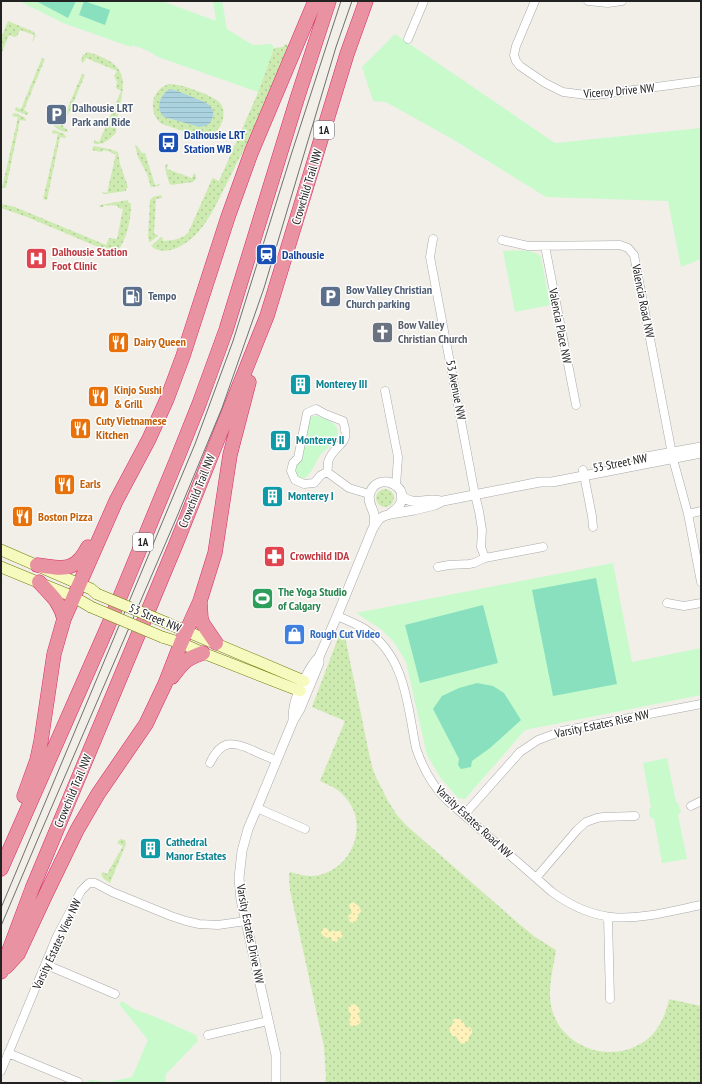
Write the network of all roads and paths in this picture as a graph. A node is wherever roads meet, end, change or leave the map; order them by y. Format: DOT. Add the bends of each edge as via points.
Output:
graph roads {
  1 [pos="315,1"];
  2 [pos="329,1"];
  3 [pos="366,1"];
  4 [pos="424,1"];
  5 [pos="535,1"];
  6 [pos="588,1"];
  7 [pos="622,1"];
  8 [pos="408,39"];
  9 [pos="701,82"];
  10 [pos="433,238"];
  11 [pos="502,240"];
  12 [pos="545,246"];
  13 [pos="268,316"];
  14 [pos="385,391"];
  15 [pos="576,405"];
  16 [pos="701,447"];
  17 [pos="701,453"];
  18 [pos="673,456"];
  19 [pos="328,472"];
  20 [pos="397,473"];
  21 [pos="584,473"];
  22 [pos="386,482"];
  23 [pos="396,486"];
  24 [pos="369,494"];
  25 [pos="475,495"];
  26 [pos="402,496"];
  27 [pos="116,501"];
  28 [pos="443,501"];
  29 [pos="701,511"];
  30 [pos="390,514"];
  31 [pos="688,514"];
  32 [pos="593,527"];
  33 [pos="374,528"];
  34 [pos="543,547"];
  35 [pos="1,550"];
  36 [pos="485,558"];
  37 [pos="37,565"];
  38 [pos="1,567"];
  39 [pos="438,567"];
  40 [pos="39,582"];
  41 [pos="701,582"];
  42 [pos="79,584"];
  43 [pos="74,597"];
  44 [pos="200,601"];
  45 [pos="667,603"];
  46 [pos="701,603"];
  47 [pos="337,616"];
  48 [pos="64,619"];
  49 [pos="184,637"];
  50 [pos="216,644"];
  51 [pos="203,653"];
  52 [pos="165,684"];
  53 [pos="305,687"];
  54 [pos="701,704"];
  55 [pos="276,760"];
  56 [pos="210,763"];
  57 [pos="701,801"];
  58 [pos="691,806"];
  59 [pos="256,808"];
  60 [pos="464,815"];
  61 [pos="635,816"];
  62 [pos="305,829"];
  63 [pos="1,868"];
  64 [pos="536,878"];
  65 [pos="701,905"];
  66 [pos="608,917"];
  67 [pos="246,920"];
  68 [pos="45,966"];
  69 [pos="1,972"];
  70 [pos="115,994"];
  71 [pos="610,1000"];
  72 [pos="268,1021"];
  73 [pos="208,1035"];
  74 [pos="8,1053"];
  75 [pos="1,1070"];
  76 [pos="78,1082"];
  77 [pos="276,1083"];
  1 -- 27 [label="highway" via="251,153 167,399"];
  2 -- 63 [label="highway, 1A" via="226,330 202,396 108,626"];
  3 -- 13 [label="highway, Crowchild Trail NW / 1A" via="347,54"];
  4 -- 8 [label="street"];
  5 -- 9 [label="street, Viceroy Drive NW" via="516,46 515,58 520,66 554,88 586,95"];
  6 -- 7 [label="street"];
  10 -- 25 [label="street, 53 Avenue NW" via="430,257"];
  11 -- 12 [label="street, Valencia Road NW" via="528,246"];
  12 -- 15 [label="street, Valencia Place NW"];
  12 -- 18 [label="street, Valencia Road NW" via="620,245 632,252"];
  13 -- 44 [label="highway" via="230,455 214,553"];
  13 -- 69 [label="highway, Crowchild Trail NW / 1A" via="32,889"];
  14 -- 20 [label="street" via="398,457"];
  16 -- 18 [label="street, 53 Street NW"];
  17 -- 18 [label="street, 53 Street NW"];
  18 -- 21 [label="street, 53 Street NW"];
  18 -- 31 [label="street, Valencia Road NW"];
  19 -- 19 [label="street" via="321,474 314,483 304,484 295,480 291,471 293,463 298,458 307,413 316,409 343,421 346,432 345,440 328,462"];
  19 -- 24 [label="street" via="349,488"];
  20 -- 22 [label="street"];
  20 -- 23 [label="street"];
  21 -- 25 [label="street, 53 Street NW" via="552,482"];
  21 -- 32 [label="street"];
  22 -- 23 [label="street"];
  22 -- 24 [label="street" via="380,482"];
  23 -- 26 [label="street"];
  24 -- 33 [label="street, Varsity Estates Drive NW"];
  25 -- 28 [label="street, 53 Street NW"];
  25 -- 36 [label="street, 53 Avenue NW" via="482,530 481,546"];
  26 -- 28 [label="street, 53 Street NW" via="414,502 434,499"];
  26 -- 30 [label="street" via="400,505"];
  27 -- 37 [label="highway" via="107,510 80,560 71,567 63,568"];
  27 -- 42 [label="highway"];
  28 -- 30 [label="street, 53 Street NW"];
  29 -- 31 [label="street"];
  30 -- 33 [label="street, Varsity Estates Drive NW" via="379,519"];
  31 -- 41 [label="street, Valencia Road NW"];
  33 -- 47 [label="street, Varsity Estates Drive NW"];
  34 -- 36 [label="street"];
  35 -- 37 [label="main road, 53 Street NW"];
  36 -- 39 [label="street" via="469,564"];
  37 -- 42 [label="main road, 53 Street NW"];
  38 -- 40 [label="main road, 53 Street NW"];
  40 -- 43 [label="main road, 53 Street NW"];
  40 -- 48 [label="highway" via="59,604"];
  42 -- 43 [label="highway"];
  42 -- 49 [label="main road, 53 Street NW, bridge" via="168,623"];
  43 -- 48 [label="highway"];
  43 -- 49 [label="main road, 53 Street NW, bridge" via="162,637"];
  44 -- 49 [label="highway"];
  44 -- 50 [label="highway" via="203,624"];
  45 -- 46 [label="street" via="684,606"];
  47 -- 53 [label="street, Varsity Estates Drive NW" via="314,661"];
  47 -- 60 [label="street, Varsity Estates Road NW" via="366,630 391,656 402,679 416,748 423,766 439,792"];
  48 -- 63 [label="highway" via="54,654 37,760 4,850"];
  49 -- 50 [label="main road, 53 Street NW"];
  49 -- 51 [label="main road, 53 Street NW"];
  49 -- 52 [label="highway"];
  50 -- 53 [label="main road, 53 Street NW"];
  51 -- 52 [label="highway" via="184,662"];
  51 -- 53 [label="main road, 53 Street NW"];
  52 -- 69 [label="highway" via="146,724 98,794 77,830 18,954"];
  53 -- 55 [label="street, Varsity Estates Drive NW" via="294,707 293,721"];
  54 -- 60 [label="street, Varsity Estates Rise NW" via="562,731 538,740 520,752"];
  55 -- 56 [label="street" via="234,744 221,748"];
  55 -- 59 [label="street, Varsity Estates Drive NW"];
  57 -- 58 [label="street"];
  59 -- 62 [label="street"];
  59 -- 67 [label="street, Varsity Estates Drive NW" via="240,862 240,889"];
  60 -- 64 [label="street, Varsity Estates Road NW"];
  61 -- 64 [label="street" via="603,817 586,822"];
  64 -- 66 [label="street, Varsity Estates Road NW" via="570,904"];
  65 -- 66 [label="street, Varsity Estates Road NW" via="642,917"];
  66 -- 71 [label="street"];
  67 -- 68 [label="street, Varsity Estates View NW" via="214,925 186,921 92,883 86,885 81,892"];
  67 -- 72 [label="street, Varsity Estates Drive NW"];
  68 -- 70 [label="street"];
  68 -- 74 [label="street, Varsity Estates View NW"];
  72 -- 73 [label="street"];
  72 -- 77 [label="street, Varsity Estates Drive NW" via="276,1055"];
  74 -- 75 [label="street, Varsity Estates View NW"];
  74 -- 76 [label="street"];
}
